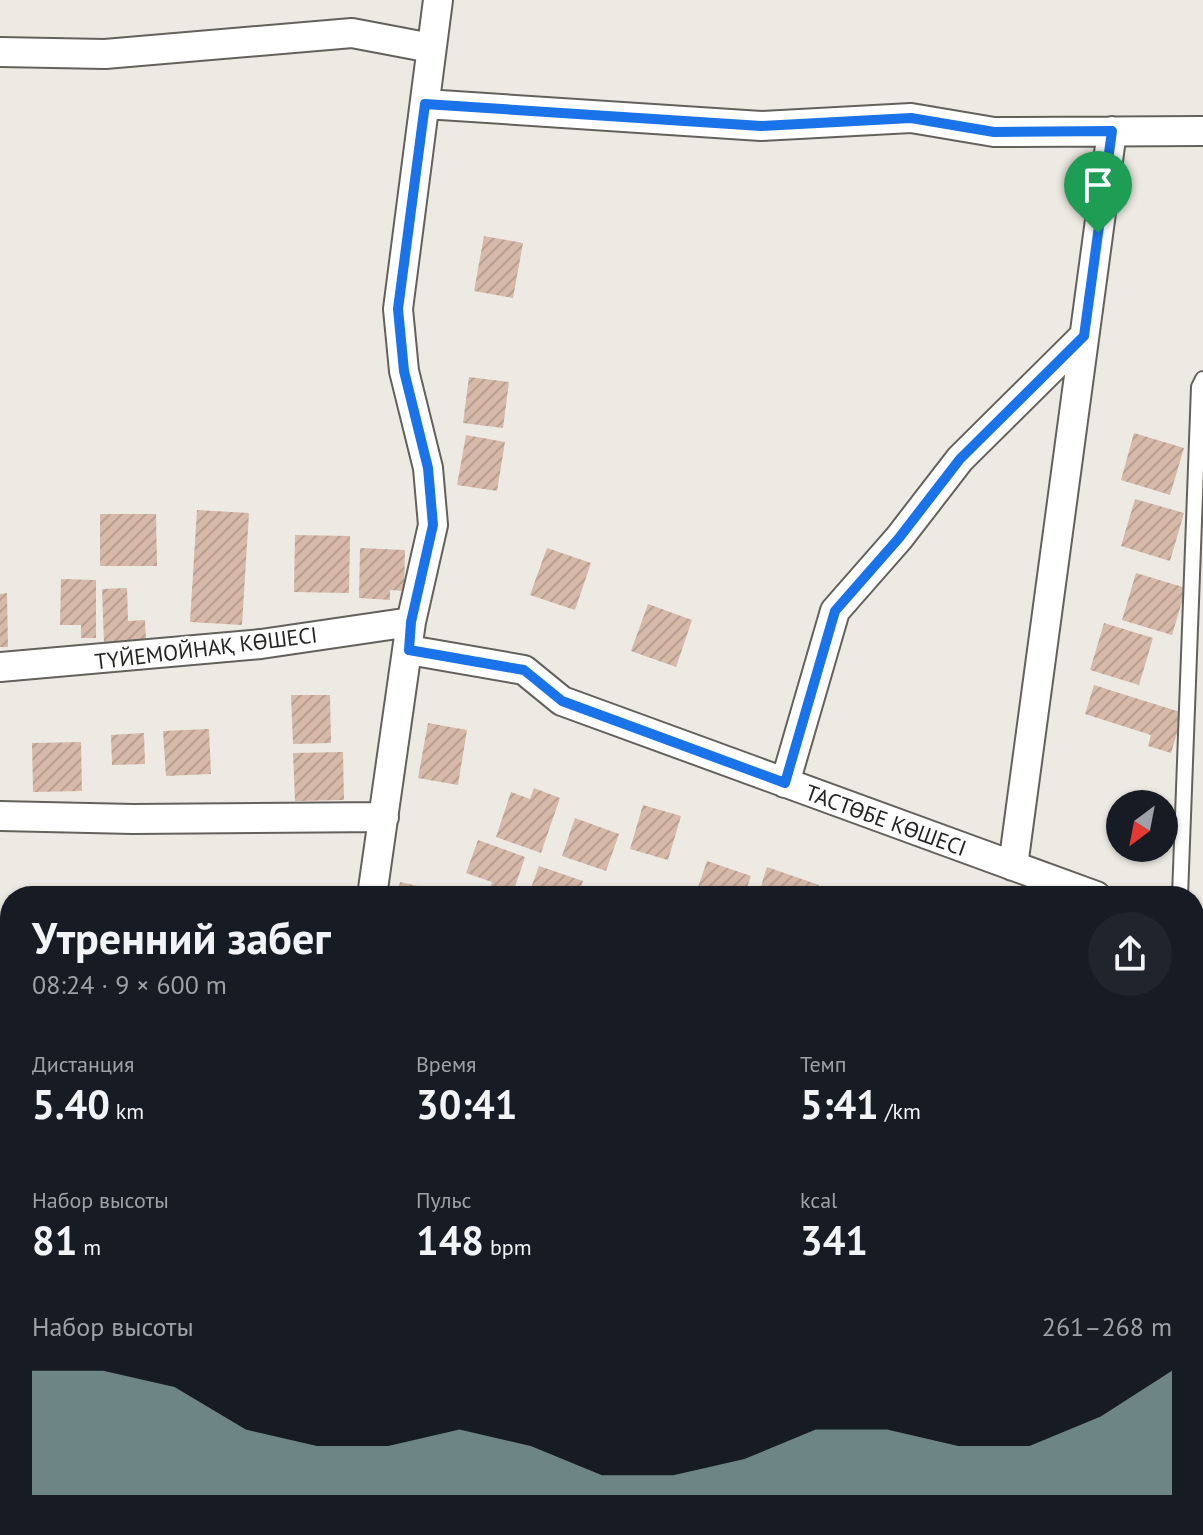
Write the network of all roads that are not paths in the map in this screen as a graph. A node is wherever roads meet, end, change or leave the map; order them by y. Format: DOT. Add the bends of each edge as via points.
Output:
graph roads {
  1 [pos="438,0"];
  2 [pos="431,48"];
  3 [pos="0,52"];
  4 [pos="425,104"];
  5 [pos="1112,131"];
  6 [pos="1203,131"];
  7 [pos="1084,336"];
  8 [pos="1203,379"];
  9 [pos="410,636"];
  10 [pos="0,667"];
  11 [pos="785,783"];
  12 [pos="0,816"];
  13 [pos="384,817"];
  14 [pos="1013,866"];
  15 [pos="374,886"];
  16 [pos="1068,886"];
  17 [pos="1180,886"];
  1 -- 2 [label="street"];
  2 -- 3 [label="street" via="352,33 105,54"];
  2 -- 4 [label="street"];
  4 -- 5 [label="street" via="761,126 911,118 994,132"];
  4 -- 9 [label="street" via="398,309 404,371 428,468 433,525"];
  5 -- 6 [label="street"];
  5 -- 7 [label="street"];
  7 -- 11 [label="street" via="960,459 835,611"];
  7 -- 14 [label="street"];
  8 -- 17 [label="lane"];
  9 -- 10 [label="street, ТҮЙЕМОЙНАҚ КӨШЕСІ"];
  9 -- 11 [label="street, ТАСТӨБЕ КӨШЕСІ" via="524,670 562,701"];
  9 -- 13 [label="street"];
  11 -- 14 [label="street, ТАСТӨБЕ КӨШЕСІ"];
  12 -- 13 [label="street"];
  13 -- 15 [label="street"];
  14 -- 16 [label="street, ТАСТӨБЕ КӨШЕСІ"];
}
